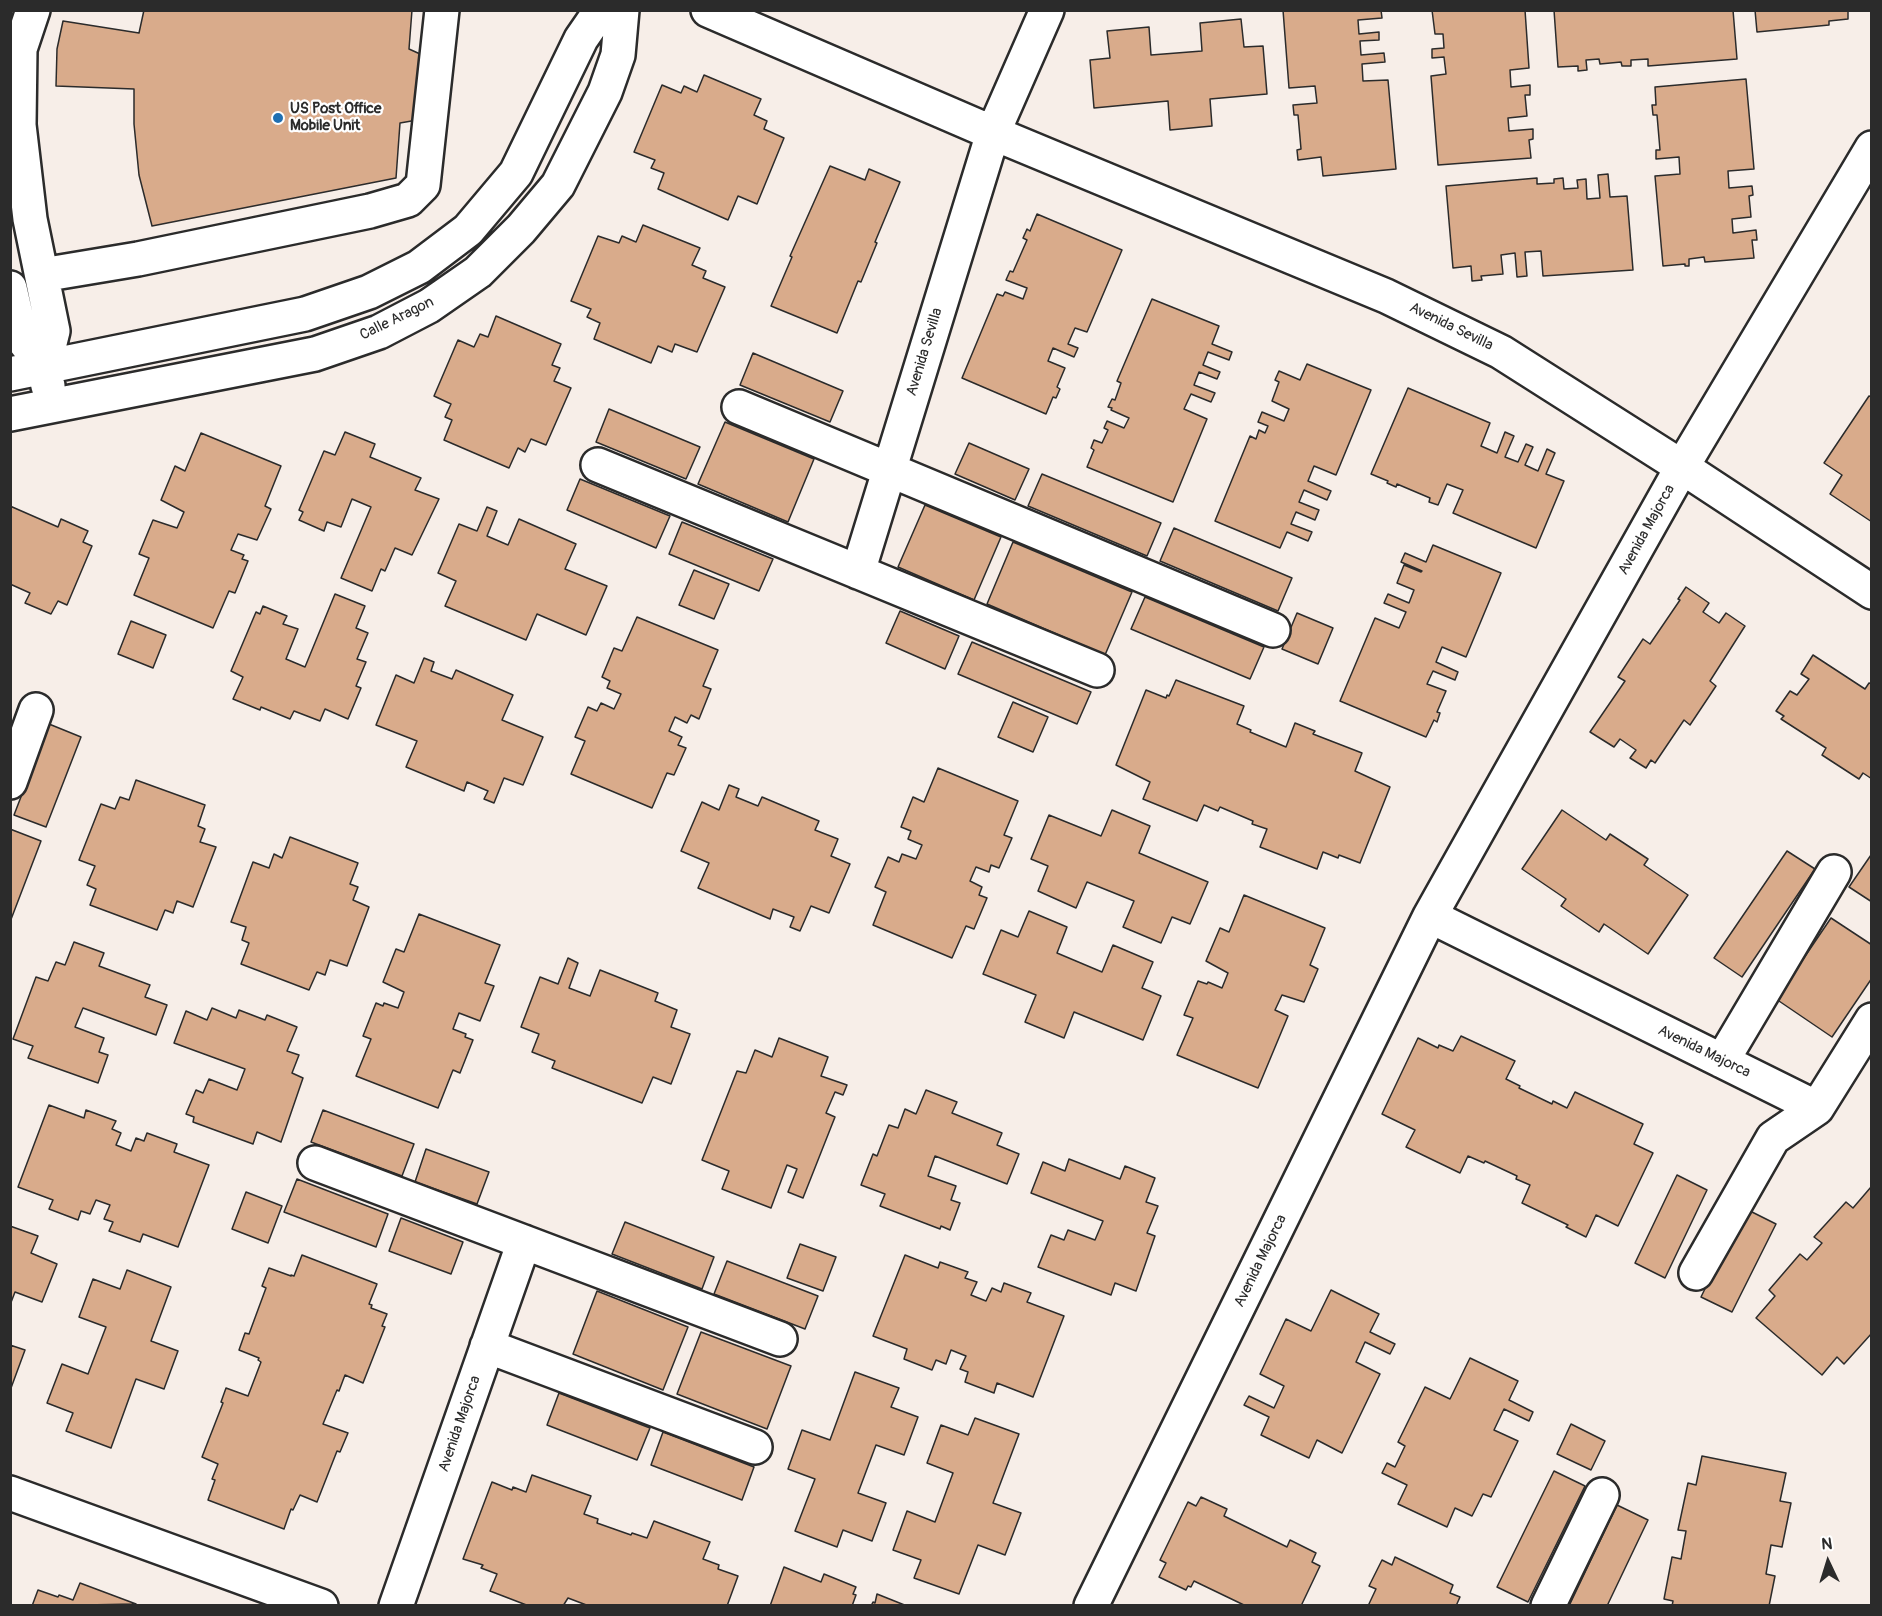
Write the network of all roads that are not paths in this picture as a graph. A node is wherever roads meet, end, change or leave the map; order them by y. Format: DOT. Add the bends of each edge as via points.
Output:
graph roads {
  1 [pos="11,10"];
  2 [pos="33,10"];
  3 [pos="442,10"];
  4 [pos="601,10"];
  5 [pos="622,10"];
  6 [pos="708,10"];
  7 [pos="1047,10"];
  8 [pos="10,15"];
  9 [pos="993,133"];
  10 [pos="1872,148"];
  11 [pos="42,275"];
  12 [pos="10,288"];
  13 [pos="44,367"];
  14 [pos="10,374"];
  15 [pos="52,406"];
  16 [pos="739,407"];
  17 [pos="10,414"];
  18 [pos="598,465"];
  19 [pos="1682,467"];
  20 [pos="889,468"];
  21 [pos="858,572"];
  22 [pos="1872,592"];
  23 [pos="1274,630"];
  24 [pos="1097,670"];
  25 [pos="36,710"];
  26 [pos="10,782"];
  27 [pos="1834,872"];
  28 [pos="1430,916"];
  29 [pos="1872,1020"];
  30 [pos="1722,1061"];
  31 [pos="1817,1108"];
  32 [pos="315,1162"];
  33 [pos="524,1242"];
  34 [pos="1696,1273"];
  35 [pos="780,1339"];
  36 [pos="487,1346"];
  37 [pos="755,1447"];
  38 [pos="10,1493"];
  39 [pos="1602,1495"];
  40 [pos="321,1605"];
  41 [pos="396,1605"];
  42 [pos="1091,1605"];
  43 [pos="1548,1605"];
  1 -- 8 [label="street"];
  2 -- 11 [label="street" via="20,49 19,125 30,219"];
  3 -- 11 [label="street" via="423,185 408,200 138,259"];
  4 -- 13 [label="street" via="580,39 516,173 468,230 419,267 369,292 305,314"];
  5 -- 15 [label="street, Calle Aragon" via="618,55 558,185 478,272 429,306 379,332 315,354"];
  6 -- 9 [label="street, Avenida Sevilla"];
  7 -- 9 [label="street, Avenida Sevilla"];
  9 -- 19 [label="street, Avenida Sevilla" via="1386,296 1501,352"];
  9 -- 20 [label="street, Avenida Sevilla"];
  10 -- 19 [label="street, Avenida Majorca"];
  11 -- 13 [label="street" via="53,331"];
  12 -- 13 [label="street" via="21,337"];
  13 -- 14 [label="street"];
  13 -- 15 [label="street"];
  15 -- 17 [label="street, Calle Aragon"];
  16 -- 20 [label="street"];
  18 -- 21 [label="street"];
  19 -- 22 [label="street, Avenida Sevilla"];
  19 -- 28 [label="street, Avenida Majorca"];
  20 -- 21 [label="street, Avenida Sevilla"];
  20 -- 23 [label="street"];
  21 -- 24 [label="street"];
  25 -- 26 [label="street"];
  27 -- 30 [label="street"];
  28 -- 30 [label="street, Avenida Majorca"];
  28 -- 42 [label="street, Avenida Majorca"];
  29 -- 31 [label="street"];
  30 -- 31 [label="street, Avenida Majorca"];
  31 -- 34 [label="street" via="1773,1138"];
  32 -- 33 [label="street"];
  33 -- 35 [label="street"];
  33 -- 36 [label="street, Avenida Majorca"];
  36 -- 37 [label="street"];
  36 -- 41 [label="street, Avenida Majorca"];
  38 -- 40 [label="street"];
  39 -- 43 [label="street"];
}
